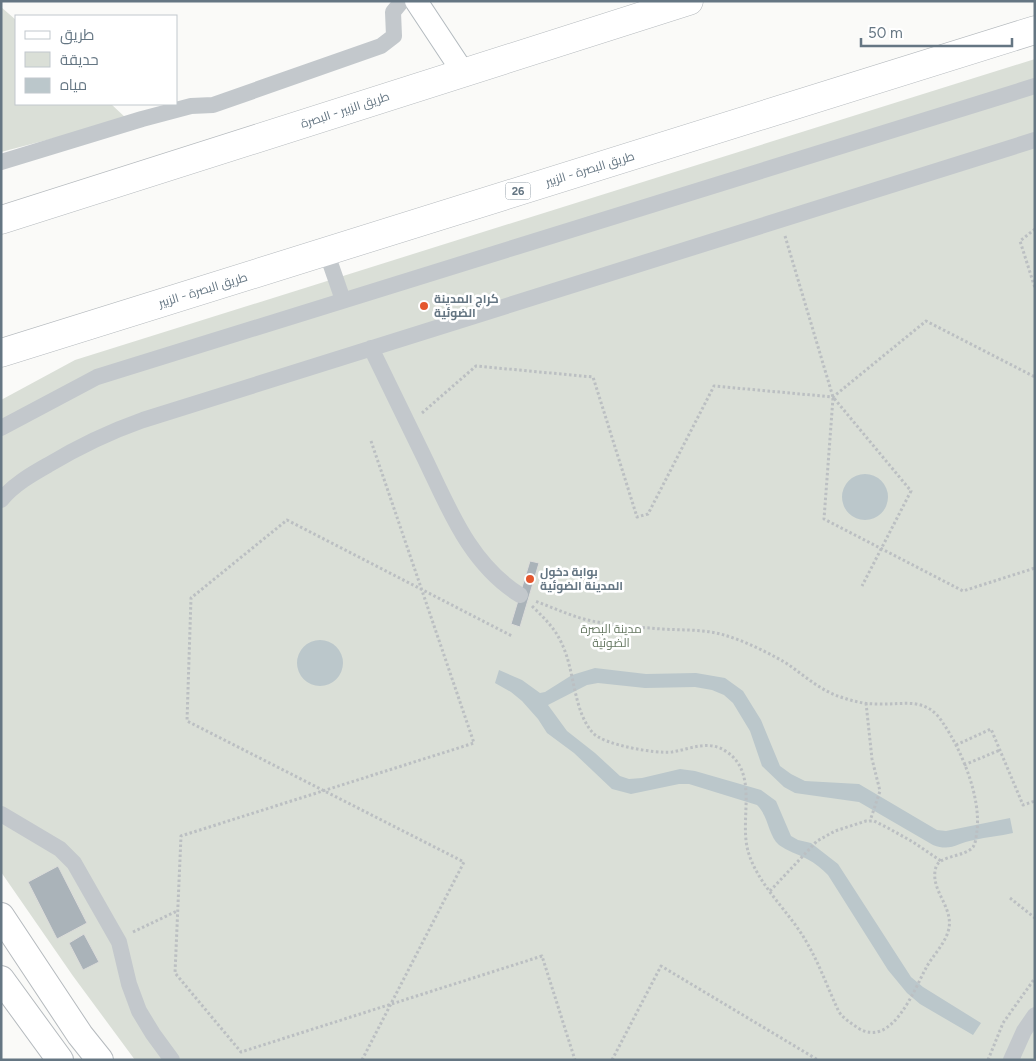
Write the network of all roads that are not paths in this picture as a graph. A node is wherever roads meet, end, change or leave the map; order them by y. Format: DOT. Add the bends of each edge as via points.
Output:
graph roads {
  1 [pos="402,1"];
  2 [pos="416,1"];
  3 [pos="689,1"];
  4 [pos="1035,30"];
  5 [pos="463,72"];
  6 [pos="1035,86"];
  7 [pos="1035,140"];
  8 [pos="1,162"];
  9 [pos="1,220"];
  10 [pos="326,251"];
  11 [pos="343,300"];
  12 [pos="50,338"];
  13 [pos="371,348"];
  14 [pos="1,353"];
  15 [pos="1,368"];
  16 [pos="1,428"];
  17 [pos="1,500"];
  18 [pos="525,599"];
  19 [pos="1,814"];
  20 [pos="1,916"];
  21 [pos="1,979"];
  22 [pos="1035,1015"];
  23 [pos="60,1060"];
  24 [pos="100,1060"];
  25 [pos="172,1060"];
  26 [pos="1011,1060"];
  1 -- 8 [label="street" via="393,12 394,36 380,46 214,105 191,106 142,119"];
  2 -- 5 [label="street"];
  3 -- 5 [label="highway, طريق الزبير - البصرة"];
  4 -- 10 [label="highway, طريق البصرة - الزبير / 26"];
  5 -- 9 [label="highway, طريق الزبير - البصرة"];
  6 -- 11 [label="street"];
  7 -- 13 [label="street"];
  10 -- 11 [label="street"];
  10 -- 12 [label="highway, طريق البصرة - الزبير / 26"];
  11 -- 16 [label="street" via="97,376"];
  12 -- 14 [label="highway, طريق البصرة - الزبير / 26"];
  12 -- 15 [label="main road"];
  13 -- 17 [label="street" via="108,433 30,476"];
  13 -- 18 [label="street" via="471,549 494,575"];
  19 -- 25 [label="street" via="60,849 74,862 118,939 139,1010"];
  20 -- 24 [label="main road"];
  21 -- 23 [label="main road"];
  22 -- 26 [label="street"];
}
